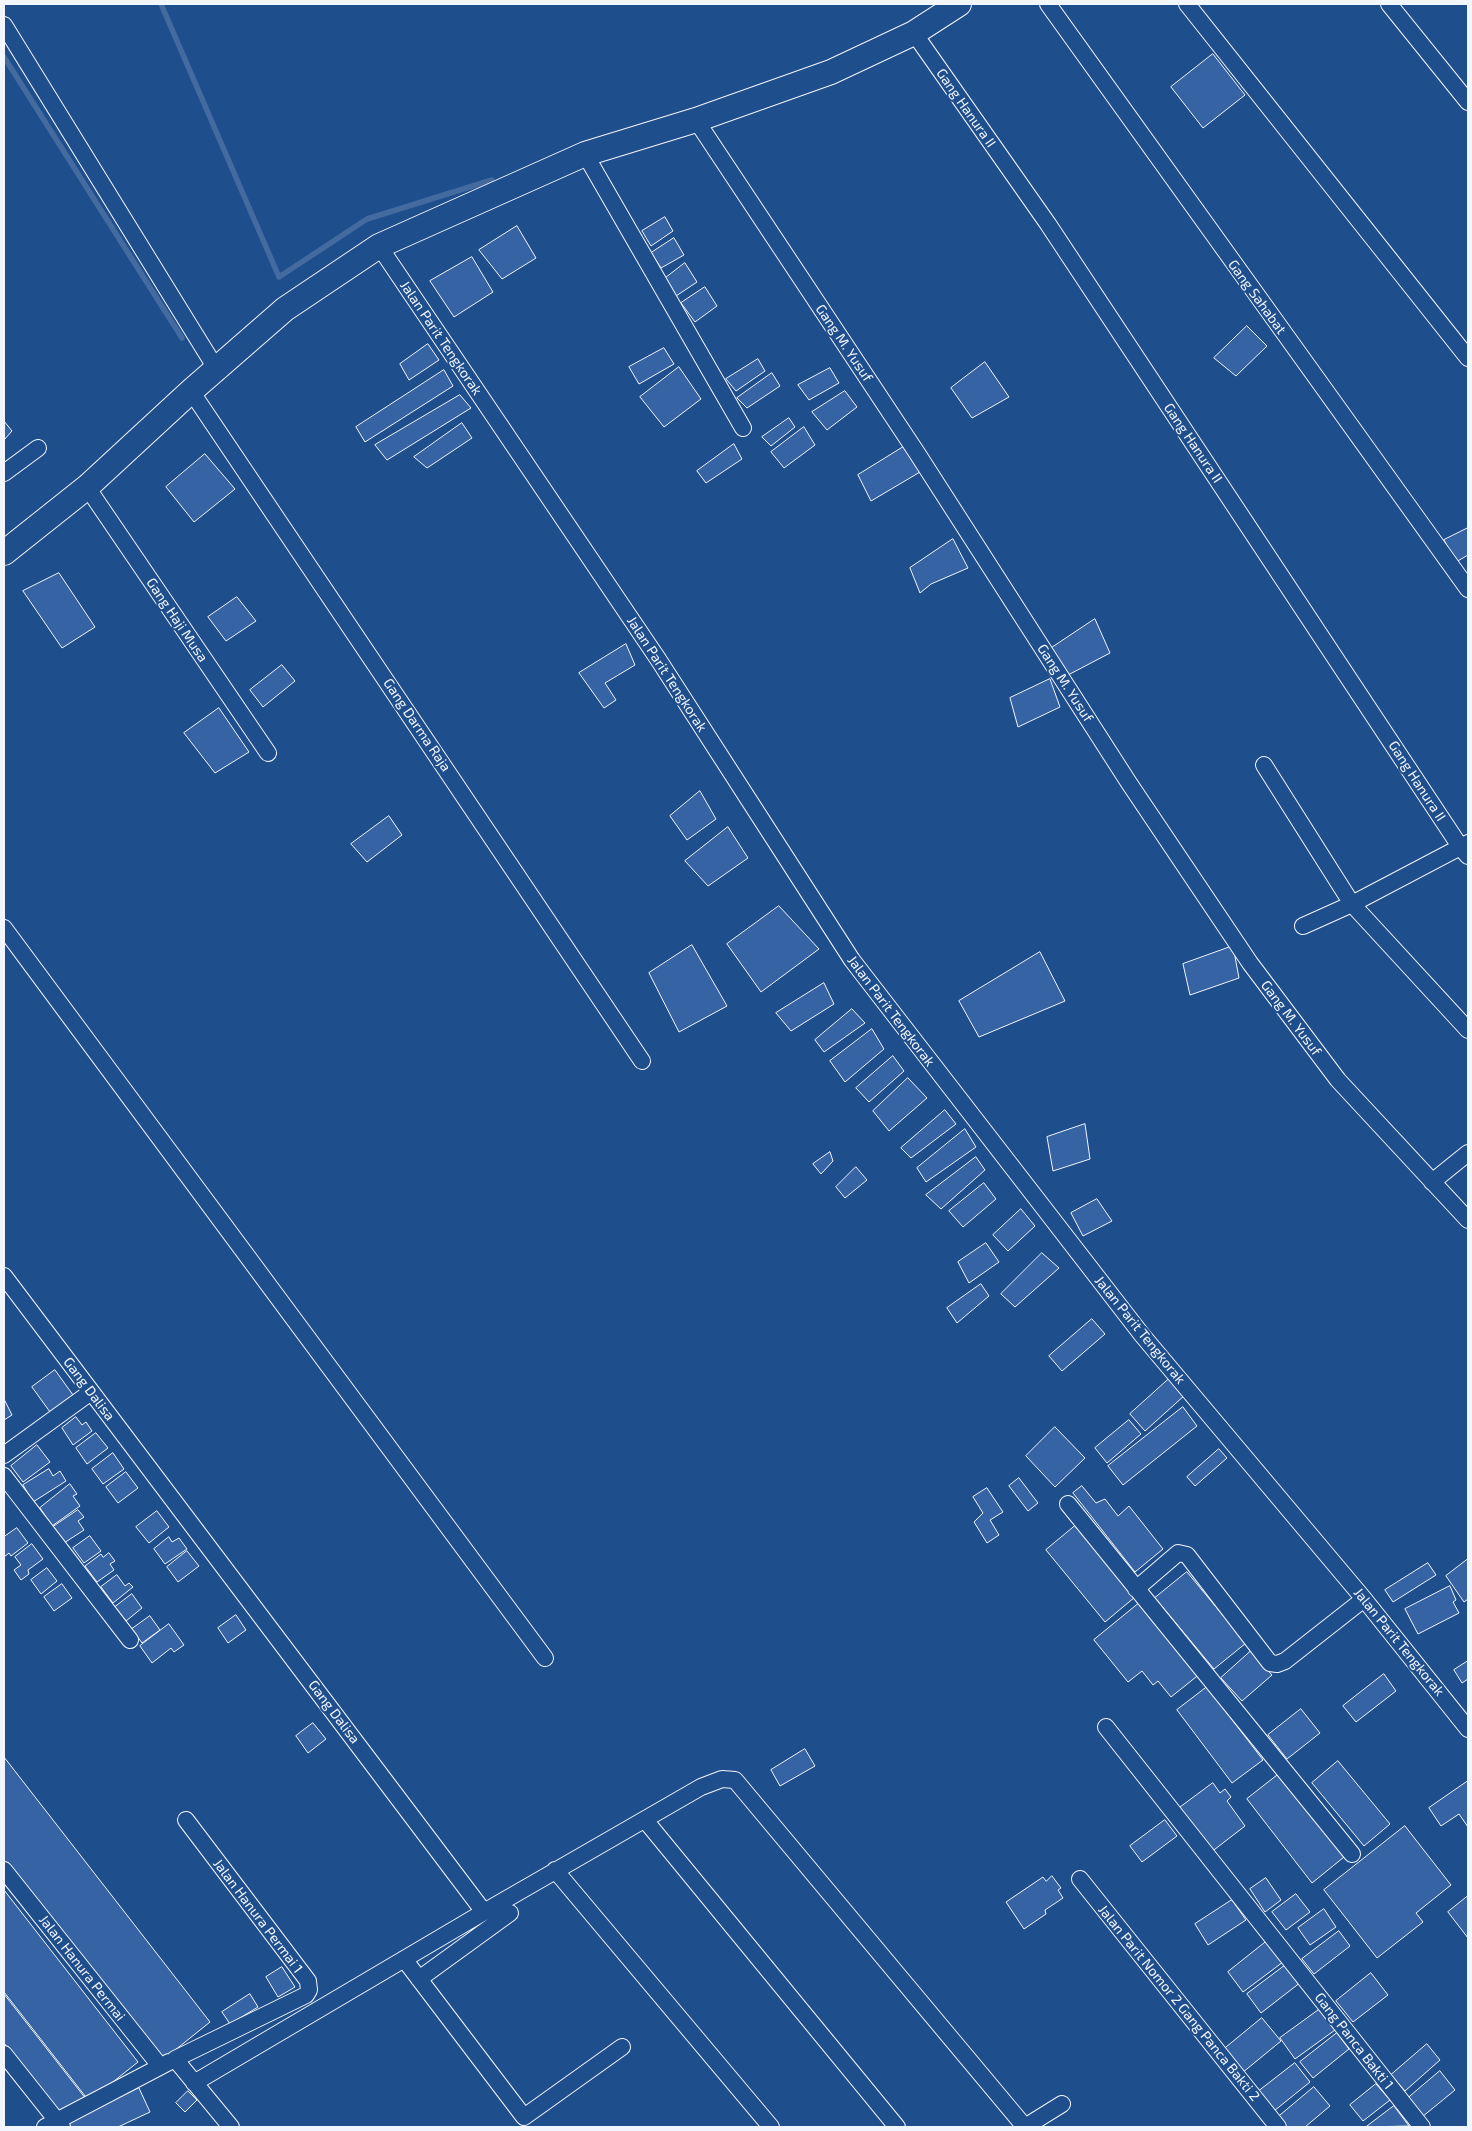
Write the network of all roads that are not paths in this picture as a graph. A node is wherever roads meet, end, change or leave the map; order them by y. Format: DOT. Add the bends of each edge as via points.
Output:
graph roads {
  1 [pos="959,4"];
  2 [pos="1048,4"];
  3 [pos="1187,4"];
  4 [pos="1389,4"];
  5 [pos="4,25"];
  6 [pos="914,33"];
  7 [pos="1468,102"];
  8 [pos="696,120"];
  9 [pos="585,154"];
  10 [pos="379,246"];
  11 [pos="1468,358"];
  12 [pos="217,370"];
  13 [pos="191,391"];
  14 [pos="743,428"];
  15 [pos="38,448"];
  16 [pos="4,472"];
  17 [pos="86,487"];
  18 [pos="4,553"];
  19 [pos="1468,589"];
  20 [pos="268,753"];
  21 [pos="1264,765"];
  22 [pos="1466,849"];
  23 [pos="1352,904"];
  24 [pos="1303,926"];
  25 [pos="4,928"];
  26 [pos="1468,1030"];
  27 [pos="642,1060"];
  28 [pos="1468,1153"];
  29 [pos="1432,1182"];
  30 [pos="1468,1220"];
  31 [pos="4,1276"];
  32 [pos="91,1392"];
  33 [pos="4,1455"];
  34 [pos="4,1476"];
  35 [pos="1068,1504"];
  36 [pos="1136,1589"];
  37 [pos="1364,1598"];
  38 [pos="130,1640"];
  39 [pos="545,1658"];
  40 [pos="1106,1727"];
  41 [pos="1468,1729"];
  42 [pos="186,1820"];
  43 [pos="645,1820"];
  44 [pos="1352,1854"];
  45 [pos="4,1870"];
  46 [pos="555,1870"];
  47 [pos="1080,1880"];
  48 [pos="484,1912"];
  49 [pos="510,1913"];
  50 [pos="404,1959"];
  51 [pos="419,1979"];
  52 [pos="622,2047"];
  53 [pos="4,2054"];
  54 [pos="175,2059"];
  55 [pos="160,2066"];
  56 [pos="194,2083"];
  57 [pos="1062,2104"];
  58 [pos="54,2125"];
  59 [pos="231,2127"];
  60 [pos="771,2127"];
  61 [pos="896,2127"];
  62 [pos="1025,2127"];
  63 [pos="1278,2127"];
  64 [pos="1422,2127"];
  1 -- 6 [label="main road"];
  2 -- 19 [label="street, Gang Sahabat"];
  3 -- 11 [label="street"];
  4 -- 7 [label="street"];
  5 -- 12 [label="street"];
  6 -- 8 [label="main road" via="831,72"];
  6 -- 22 [label="street, Gang Hanura II" via="1053,233"];
  8 -- 9 [label="main road"];
  8 -- 29 [label="street, Gang M. Yusuf" via="917,453 1128,783 1250,963 1338,1080"];
  9 -- 10 [label="main road"];
  9 -- 14 [label="street"];
  10 -- 12 [label="main road" via="285,309"];
  10 -- 37 [label="street, Jalan Parit Tengkorak" via="658,660 852,960 1142,1335"];
  12 -- 13 [label="main road"];
  13 -- 17 [label="main road"];
  13 -- 27 [label="street, Gang Darma Raja"];
  15 -- 16 [label="street"];
  17 -- 18 [label="main road"];
  17 -- 20 [label="street, Gang Haji Musa"];
  21 -- 23 [label="street"];
  22 -- 23 [label="street"];
  23 -- 24 [label="street"];
  23 -- 26 [label="street"];
  25 -- 39 [label="street"];
  28 -- 29 [label="street"];
  29 -- 30 [label="street, Gang M. Yusuf"];
  31 -- 32 [label="street, Gang Dalisa"];
  32 -- 33 [label="street"];
  32 -- 48 [label="street, Gang Dalisa"];
  34 -- 38 [label="street"];
  35 -- 36 [label="street"];
  36 -- 37 [label="street" via="1178,1553 1187,1555 1270,1663 1277,1664"];
  36 -- 44 [label="street"];
  37 -- 41 [label="street, Jalan Parit Tengkorak"];
  40 -- 64 [label="street, Gang Panca Bakti 1"];
  42 -- 54 [label="street, Jalan Hanura Permai 1" via="308,1982 309,1990 306,1995"];
  43 -- 46 [label="street"];
  43 -- 61 [label="street"];
  43 -- 62 [label="street" via="701,1788 722,1779 735,1780"];
  45 -- 55 [label="street, Jalan Hanura Permai"];
  46 -- 48 [label="street"];
  46 -- 60 [label="street"];
  47 -- 63 [label="street, Jalan Parit Nomor 2 Gang Panca Bakti 2"];
  48 -- 50 [label="street"];
  49 -- 51 [label="street"];
  50 -- 51 [label="street"];
  50 -- 56 [label="street"];
  51 -- 52 [label="street" via="524,2117"];
  53 -- 58 [label="street"];
  54 -- 55 [label="street"];
  54 -- 56 [label="street"];
  55 -- 58 [label="street"];
  56 -- 59 [label="street"];
  57 -- 62 [label="street"];
}
